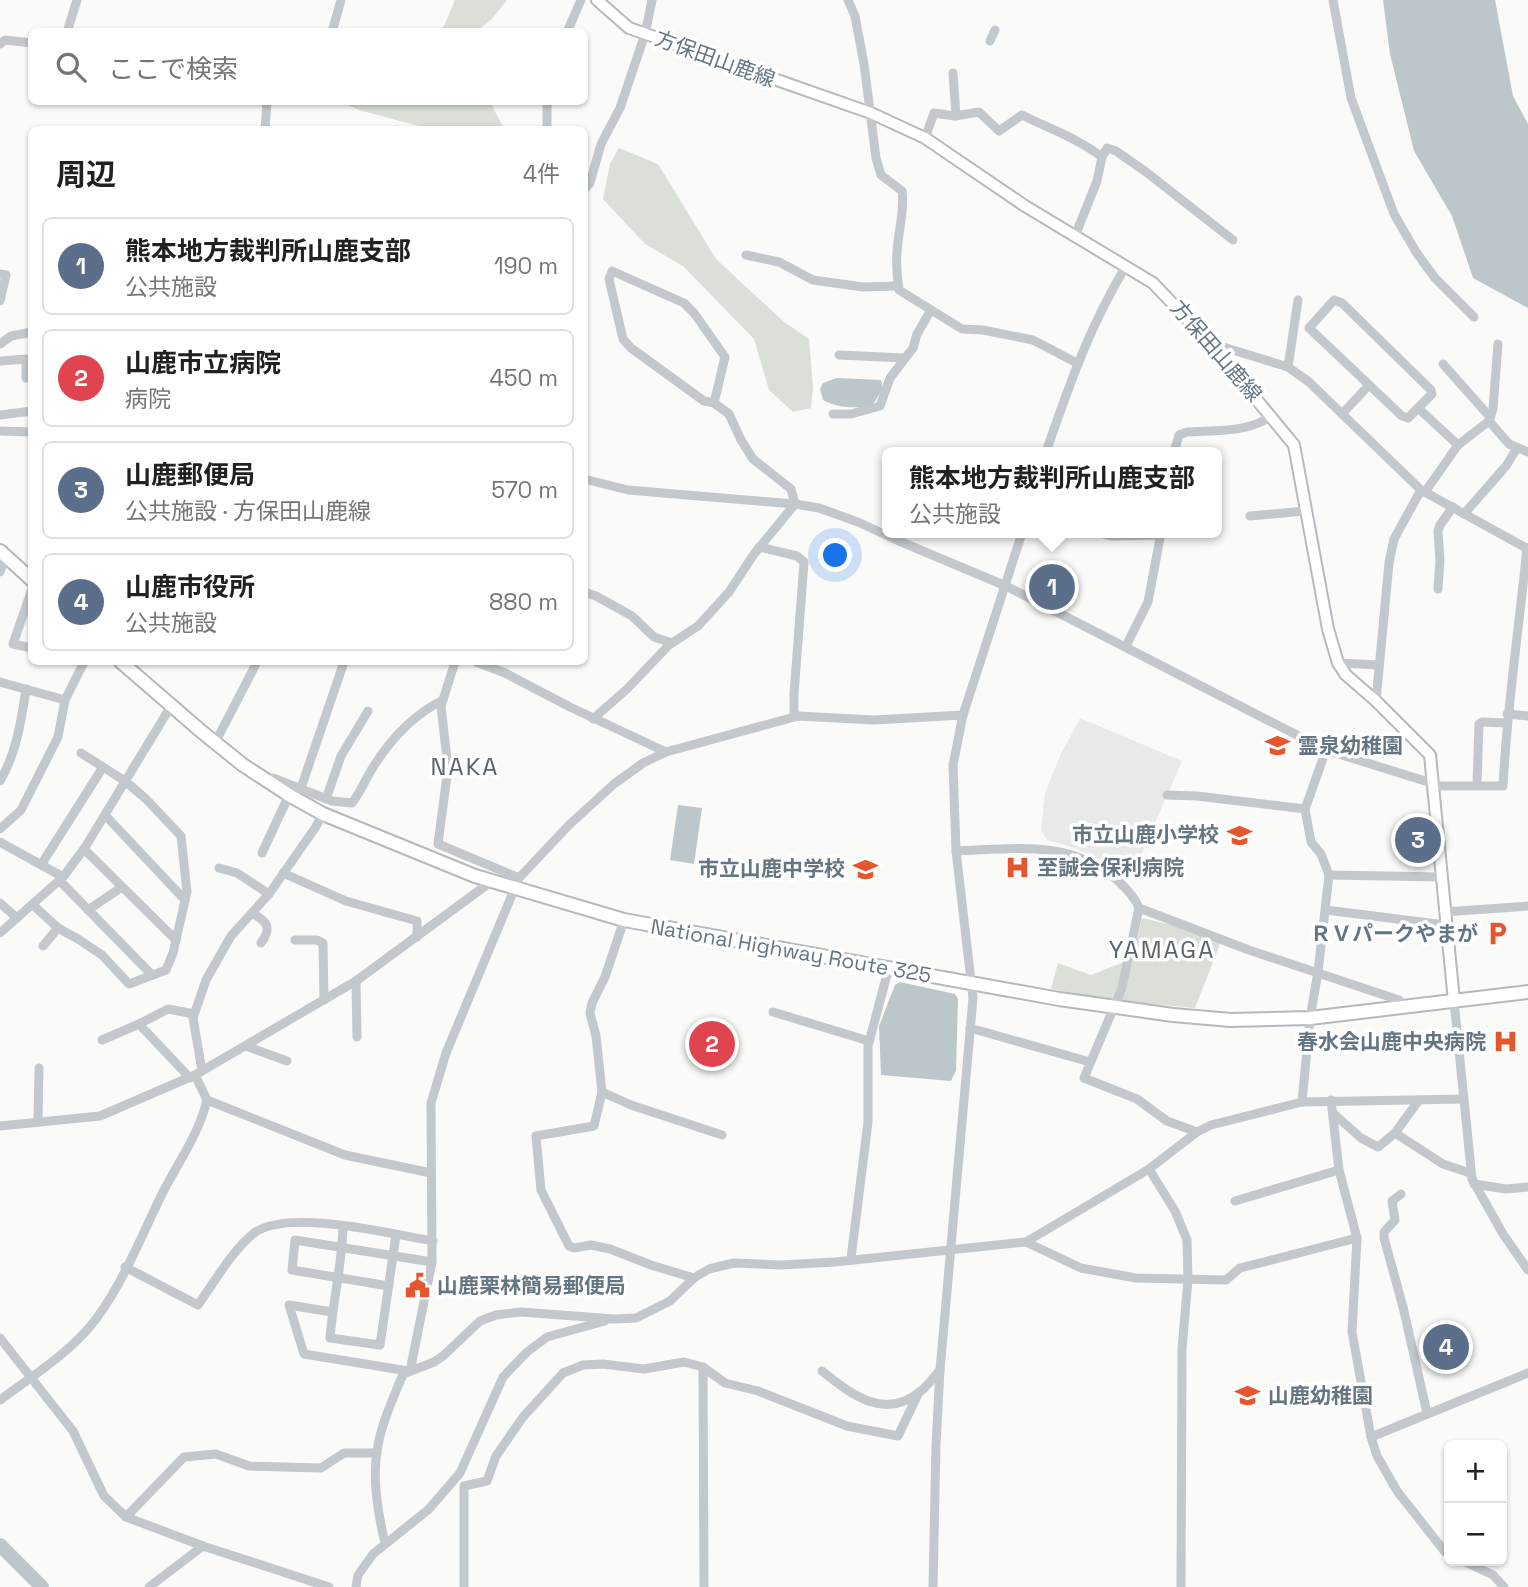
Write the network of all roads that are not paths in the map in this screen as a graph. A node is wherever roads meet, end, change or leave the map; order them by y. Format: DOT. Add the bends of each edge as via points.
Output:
graph roads {
  1 [pos="77,0"];
  2 [pos="341,0"];
  3 [pos="581,0"];
  4 [pos="597,0"];
  5 [pos="652,0"];
  6 [pos="848,0"];
  7 [pos="1333,0"];
  8 [pos="68,28"];
  9 [pos="333,28"];
  10 [pos="569,28"];
  11 [pos="995,30"];
  12 [pos="645,34"];
  13 [pos="990,41"];
  14 [pos="28,43"];
  15 [pos="0,44"];
  16 [pos="953,73"];
  17 [pos="267,105"];
  18 [pos="547,105"];
  19 [pos="871,113"];
  20 [pos="956,116"];
  21 [pos="265,126"];
  22 [pos="547,126"];
  23 [pos="925,138"];
  24 [pos="1102,157"];
  25 [pos="588,185"];
  26 [pos="1075,236"];
  27 [pos="1233,240"];
  28 [pos="746,255"];
  29 [pos="1126,266"];
  30 [pos="0,274"];
  31 [pos="898,286"];
  32 [pos="1298,300"];
  33 [pos="0,301"];
  34 [pos="931,310"];
  35 [pos="1474,317"];
  36 [pos="28,333"];
  37 [pos="1210,343"];
  38 [pos="0,344"];
  39 [pos="1498,344"];
  40 [pos="839,355"];
  41 [pos="905,358"];
  42 [pos="0,360"];
  43 [pos="1077,363"];
  44 [pos="1443,364"];
  45 [pos="1288,368"];
  46 [pos="26,378"];
  47 [pos="1369,385"];
  48 [pos="714,403"];
  49 [pos="1418,408"];
  50 [pos="28,412"];
  51 [pos="833,414"];
  52 [pos="1342,414"];
  53 [pos="0,415"];
  54 [pos="1271,416"];
  55 [pos="1489,419"];
  56 [pos="0,431"];
  57 [pos="28,432"];
  58 [pos="1458,445"];
  59 [pos="1048,447"];
  60 [pos="1175,447"];
  61 [pos="1517,447"];
  62 [pos="1528,452"];
  63 [pos="588,480"];
  64 [pos="1423,491"];
  65 [pos="795,504"];
  66 [pos="1453,507"];
  67 [pos="1305,511"];
  68 [pos="1464,514"];
  69 [pos="1250,516"];
  70 [pos="882,534"];
  71 [pos="891,538"];
  72 [pos="1020,538"];
  73 [pos="1160,538"];
  74 [pos="759,547"];
  75 [pos="1527,549"];
  76 [pos="3,554"];
  77 [pos="0,572"];
  78 [pos="28,576"];
  79 [pos="1006,586"];
  80 [pos="1438,589"];
  81 [pos="588,594"];
  82 [pos="28,601"];
  83 [pos="672,643"];
  84 [pos="1126,646"];
  85 [pos="28,647"];
  86 [pos="1338,663"];
  87 [pos="82,665"];
  88 [pos="124,665"];
  89 [pos="255,665"];
  90 [pos="343,665"];
  91 [pos="454,665"];
  92 [pos="484,665"];
  93 [pos="509,665"];
  94 [pos="1379,665"];
  95 [pos="505,673"];
  96 [pos="0,682"];
  97 [pos="26,689"];
  98 [pos="65,700"];
  99 [pos="443,700"];
  100 [pos="1376,701"];
  101 [pos="171,706"];
  102 [pos="368,711"];
  103 [pos="963,715"];
  104 [pos="1528,716"];
  105 [pos="794,717"];
  106 [pos="593,719"];
  107 [pos="1506,719"];
  108 [pos="215,743"];
  109 [pos="1326,750"];
  110 [pos="666,752"];
  111 [pos="81,753"];
  112 [pos="103,767"];
  113 [pos="0,781"];
  114 [pos="125,781"];
  115 [pos="268,781"];
  116 [pos="1433,784"];
  117 [pos="1477,785"];
  118 [pos="301,788"];
  119 [pos="289,795"];
  120 [pos="1167,796"];
  121 [pos="326,799"];
  122 [pos="1305,809"];
  123 [pos="323,814"];
  124 [pos="105,815"];
  125 [pos="0,829"];
  126 [pos="0,842"];
  127 [pos="84,849"];
  128 [pos="956,851"];
  129 [pos="262,853"];
  130 [pos="41,865"];
  131 [pos="219,868"];
  132 [pos="283,873"];
  133 [pos="1329,876"];
  134 [pos="1441,877"];
  135 [pos="61,878"];
  136 [pos="492,881"];
  137 [pos="516,883"];
  138 [pos="122,887"];
  139 [pos="269,894"];
  140 [pos="186,900"];
  141 [pos="0,903"];
  142 [pos="33,905"];
  143 [pos="1528,906"];
  144 [pos="1139,908"];
  145 [pos="88,910"];
  146 [pos="1325,910"];
  147 [pos="1444,912"];
  148 [pos="252,913"];
  149 [pos="17,918"];
  150 [pos="624,920"];
  151 [pos="1445,925"];
  152 [pos="58,928"];
  153 [pos="0,933"];
  154 [pos="417,937"];
  155 [pos="176,940"];
  156 [pos="295,940"];
  157 [pos="261,943"];
  158 [pos="43,946"];
  159 [pos="889,967"];
  160 [pos="1318,972"];
  161 [pos="152,975"];
  162 [pos="356,981"];
  163 [pos="972,984"];
  164 [pos="1528,992"];
  165 [pos="324,1000"];
  166 [pos="1454,1001"];
  167 [pos="1113,1006"];
  168 [pos="1399,1006"];
  169 [pos="773,1012"];
  170 [pos="194,1014"];
  171 [pos="1310,1018"];
  172 [pos="139,1024"];
  173 [pos="970,1028"];
  174 [pos="357,1037"];
  175 [pos="102,1040"];
  176 [pos="869,1041"];
  177 [pos="246,1046"];
  178 [pos="287,1061"];
  179 [pos="1090,1062"];
  180 [pos="39,1068"];
  181 [pos="196,1075"];
  182 [pos="602,1092"];
  183 [pos="207,1100"];
  184 [pos="1331,1100"];
  185 [pos="1419,1100"];
  186 [pos="1464,1100"];
  187 [pos="1302,1102"];
  188 [pos="1334,1115"];
  189 [pos="38,1121"];
  190 [pos="0,1126"];
  191 [pos="1197,1132"];
  192 [pos="1395,1133"];
  193 [pos="723,1135"];
  194 [pos="1149,1169"];
  195 [pos="1339,1170"];
  196 [pos="431,1173"];
  197 [pos="1471,1173"];
  198 [pos="1474,1184"];
  199 [pos="1528,1187"];
  200 [pos="1401,1194"];
  201 [pos="1235,1201"];
  202 [pos="343,1227"];
  203 [pos="396,1236"];
  204 [pos="1357,1238"];
  205 [pos="433,1241"];
  206 [pos="1026,1242"];
  207 [pos="343,1248"];
  208 [pos="949,1249"];
  209 [pos="393,1256"];
  210 [pos="851,1258"];
  211 [pos="432,1262"];
  212 [pos="125,1267"];
  213 [pos="1528,1270"];
  214 [pos="694,1278"];
  215 [pos="339,1279"];
  216 [pos="1188,1279"];
  217 [pos="389,1286"];
  218 [pos="332,1312"];
  219 [pos="614,1319"];
  220 [pos="0,1338"];
  221 [pos="703,1367"];
  222 [pos="940,1370"];
  223 [pos="410,1371"];
  224 [pos="822,1371"];
  225 [pos="1528,1373"];
  226 [pos="32,1377"];
  227 [pos="919,1392"];
  228 [pos="0,1400"];
  229 [pos="1427,1413"];
  230 [pos="1371,1437"];
  231 [pos="377,1453"];
  232 [pos="126,1517"];
  233 [pos="385,1543"];
  234 [pos="203,1546"];
  235 [pos="1444,1551"];
  236 [pos="1474,1566"];
  237 [pos="149,1587"];
  238 [pos="329,1587"];
  239 [pos="356,1587"];
  240 [pos="464,1587"];
  241 [pos="704,1587"];
  242 [pos="933,1587"];
  243 [pos="1181,1587"];
  244 [pos="1504,1587"];
  1 -- 8 [label="street"];
  2 -- 9 [label="street"];
  3 -- 10 [label="street"];
  4 -- 12 [label="main road, 方保田山鹿線" via="629,28"];
  5 -- 12 [label="street"];
  6 -- 19 [label="street" via="855,16"];
  7 -- 35 [label="street" via="1351,98 1394,214 1435,278"];
  11 -- 13 [label="street"];
  12 -- 19 [label="main road, 方保田山鹿線"];
  12 -- 25 [label="street"];
  14 -- 15 [label="street" via="5,40"];
  16 -- 20 [label="street"];
  17 -- 21 [label="street"];
  18 -- 22 [label="street"];
  19 -- 23 [label="main road, 方保田山鹿線"];
  19 -- 31 [label="street" via="881,175 902,191 904,201 897,250"];
  20 -- 23 [label="street" via="934,113"];
  20 -- 24 [label="street" via="979,113 999,131 1022,115 1070,136"];
  23 -- 26 [label="main road, 方保田山鹿線"];
  24 -- 26 [label="street"];
  24 -- 27 [label="street" via="1107,148 1116,150"];
  26 -- 29 [label="main road, 方保田山鹿線"];
  28 -- 31 [label="street" via="779,262 813,280"];
  29 -- 37 [label="main road, 方保田山鹿線" via="1163,290"];
  29 -- 43 [label="street"];
  30 -- 33 [label="street" via="6,275"];
  31 -- 34 [label="street"];
  32 -- 45 [label="street"];
  34 -- 41 [label="street"];
  34 -- 43 [label="street" via="962,329 1032,340"];
  36 -- 38 [label="street"];
  37 -- 45 [label="street"];
  37 -- 54 [label="main road, 方保田山鹿線"];
  39 -- 55 [label="street"];
  40 -- 41 [label="street"];
  41 -- 51 [label="street" via="890,378 877,409"];
  42 -- 46 [label="street" via="26,359"];
  43 -- 59 [label="street"];
  44 -- 55 [label="street"];
  45 -- 52 [label="street"];
  47 -- 49 [label="street" via="1402,416 1408,418"];
  47 -- 49 [label="street" via="1309,328 1334,300 1431,390"];
  47 -- 52 [label="street"];
  48 -- 48 [label="street" via="704,401 623,339 608,279 612,271 684,303 694,313 724,357"];
  48 -- 65 [label="street" via="729,414 753,459 791,489"];
  49 -- 58 [label="street"];
  50 -- 53 [label="street"];
  52 -- 64 [label="street"];
  54 -- 60 [label="street" via="1261,424 1237,429 1187,432 1179,435"];
  54 -- 67 [label="main road, 方保田山鹿線" via="1294,445"];
  55 -- 58 [label="street"];
  55 -- 61 [label="street" via="1509,444"];
  56 -- 57 [label="street"];
  58 -- 64 [label="street"];
  61 -- 62 [label="street"];
  61 -- 68 [label="street"];
  63 -- 65 [label="street" via="628,490"];
  64 -- 66 [label="street"];
  64 -- 94 [label="street" via="1394,539"];
  65 -- 70 [label="street" via="818,508"];
  65 -- 74 [label="street"];
  66 -- 68 [label="street"];
  66 -- 80 [label="street" via="1438,531"];
  67 -- 69 [label="street"];
  67 -- 86 [label="main road, 方保田山鹿線"];
  68 -- 75 [label="street"];
  71 -- 79 [label="street"];
  72 -- 79 [label="street"];
  73 -- 84 [label="street" via="1148,602"];
  74 -- 83 [label="street" via="729,592 698,626"];
  74 -- 105 [label="street" via="804,562"];
  75 -- 107 [label="street"];
  76 -- 77 [label="street"];
  76 -- 78 [label="highway"];
  79 -- 84 [label="street"];
  79 -- 103 [label="street"];
  81 -- 83 [label="street" via="632,616 654,637"];
  82 -- 85 [label="street" via="13,644"];
  83 -- 106 [label="street"];
  84 -- 109 [label="street"];
  86 -- 94 [label="street"];
  86 -- 100 [label="main road, 方保田山鹿線"];
  87 -- 98 [label="street"];
  88 -- 101 [label="highway, National Highway Route 325"];
  89 -- 108 [label="street"];
  90 -- 118 [label="street"];
  91 -- 99 [label="street"];
  92 -- 95 [label="street"];
  93 -- 95 [label="street"];
  94 -- 100 [label="street"];
  95 -- 106 [label="street"];
  96 -- 97 [label="street"];
  97 -- 98 [label="street"];
  97 -- 113 [label="street" via="20,730"];
  98 -- 125 [label="street" via="52,750 21,810"];
  99 -- 121 [label="street" via="401,730 354,801 346,804"];
  99 -- 137 [label="street" via="448,768 439,844"];
  100 -- 116 [label="main road, 方保田山鹿線" via="1430,754"];
  101 -- 108 [label="highway, National Highway Route 325"];
  101 -- 114 [label="street"];
  102 -- 121 [label="street" via="341,756"];
  103 -- 105 [label="street" via="874,720"];
  103 -- 128 [label="street" via="953,765"];
  104 -- 107 [label="street"];
  105 -- 110 [label="street"];
  106 -- 110 [label="street"];
  107 -- 117 [label="street" via="1479,724"];
  107 -- 117 [label="street" via="1503,786"];
  108 -- 115 [label="highway, National Highway Route 325"];
  109 -- 116 [label="street"];
  109 -- 122 [label="street"];
  110 -- 137 [label="street" via="614,784"];
  111 -- 112 [label="street"];
  112 -- 114 [label="street"];
  112 -- 130 [label="street"];
  114 -- 124 [label="street"];
  114 -- 140 [label="street" via="181,836"];
  115 -- 118 [label="street" via="273,778"];
  115 -- 119 [label="highway, National Highway Route 325"];
  116 -- 117 [label="street"];
  116 -- 134 [label="main road, 方保田山鹿線"];
  118 -- 121 [label="street"];
  119 -- 123 [label="highway, National Highway Route 325"];
  119 -- 129 [label="street"];
  120 -- 122 [label="street"];
  122 -- 133 [label="street" via="1311,842"];
  123 -- 132 [label="street"];
  123 -- 136 [label="highway, National Highway Route 325"];
  124 -- 127 [label="street"];
  124 -- 140 [label="street"];
  126 -- 130 [label="street"];
  127 -- 135 [label="street"];
  127 -- 138 [label="street"];
  128 -- 144 [label="street" via="1037,848 1070,854 1107,872"];
  128 -- 163 [label="street"];
  130 -- 135 [label="street"];
  131 -- 139 [label="street" via="237,873"];
  132 -- 139 [label="street"];
  132 -- 154 [label="street" via="346,901 417,921"];
  133 -- 134 [label="street"];
  133 -- 146 [label="street"];
  134 -- 147 [label="main road, 方保田山鹿線"];
  135 -- 142 [label="street"];
  135 -- 145 [label="street"];
  136 -- 137 [label="highway, National Highway Route 325"];
  136 -- 154 [label="street"];
  137 -- 150 [label="highway, National Highway Route 325"];
  137 -- 196 [label="street" via="446,1053 431,1104"];
  138 -- 145 [label="street"];
  138 -- 155 [label="street"];
  139 -- 148 [label="street"];
  140 -- 155 [label="street"];
  141 -- 149 [label="street"];
  142 -- 149 [label="street"];
  142 -- 152 [label="street"];
  143 -- 147 [label="street"];
  144 -- 160 [label="street"];
  144 -- 167 [label="street" via="1122,988"];
  145 -- 161 [label="street"];
  146 -- 151 [label="street"];
  146 -- 160 [label="street"];
  147 -- 151 [label="main road, 方保田山鹿線"];
  148 -- 157 [label="street" via="269,927"];
  148 -- 170 [label="street" via="219,953"];
  149 -- 153 [label="street"];
  150 -- 159 [label="highway, National Highway Route 325"];
  150 -- 182 [label="street" via="590,1013"];
  151 -- 166 [label="main road, 方保田山鹿線"];
  152 -- 158 [label="street"];
  152 -- 161 [label="street" via="102,955 129,984"];
  154 -- 162 [label="street"];
  155 -- 161 [label="street" via="166,970"];
  156 -- 165 [label="street" via="323,943"];
  159 -- 163 [label="highway, National Highway Route 325"];
  159 -- 176 [label="street"];
  160 -- 168 [label="street" via="1399,1000"];
  160 -- 171 [label="street"];
  162 -- 165 [label="street"];
  162 -- 174 [label="street"];
  163 -- 167 [label="highway, National Highway Route 325"];
  163 -- 173 [label="street"];
  164 -- 166 [label="highway, National Highway Route 325"];
  165 -- 177 [label="street"];
  166 -- 168 [label="highway, National Highway Route 325"];
  166 -- 186 [label="street"];
  167 -- 171 [label="highway, National Highway Route 325" via="1231,1020"];
  167 -- 179 [label="street"];
  168 -- 171 [label="highway, National Highway Route 325"];
  169 -- 176 [label="street"];
  170 -- 172 [label="street" via="168,1009"];
  170 -- 181 [label="street"];
  171 -- 187 [label="street"];
  172 -- 175 [label="street"];
  172 -- 181 [label="street"];
  173 -- 179 [label="street"];
  173 -- 208 [label="street"];
  176 -- 210 [label="street" via="868,1122"];
  177 -- 178 [label="street"];
  177 -- 181 [label="street"];
  179 -- 191 [label="street" via="1084,1078 1137,1099 1167,1121"];
  180 -- 189 [label="street"];
  181 -- 183 [label="street"];
  181 -- 189 [label="street" via="100,1116"];
  182 -- 193 [label="street"];
  182 -- 214 [label="street" via="594,1126 536,1136 541,1190 555,1221 569,1246 610,1249"];
  183 -- 196 [label="street" via="345,1155"];
  183 -- 212 [label="street" via="199,1128"];
  184 -- 185 [label="street"];
  184 -- 187 [label="street"];
  184 -- 188 [label="street"];
  185 -- 186 [label="street"];
  185 -- 192 [label="street"];
  186 -- 197 [label="street"];
  187 -- 191 [label="street"];
  188 -- 192 [label="street" via="1378,1147"];
  188 -- 195 [label="street"];
  189 -- 190 [label="street"];
  191 -- 194 [label="street"];
  192 -- 197 [label="street" via="1443,1164"];
  194 -- 206 [label="street"];
  194 -- 216 [label="street" via="1175,1211 1186,1240"];
  195 -- 201 [label="street"];
  195 -- 204 [label="street"];
  196 -- 205 [label="street"];
  197 -- 198 [label="street"];
  198 -- 199 [label="street"];
  198 -- 213 [label="street"];
  200 -- 229 [label="street" via="1392,1201 1395,1220 1384,1238"];
  202 -- 203 [label="street"];
  202 -- 207 [label="street"];
  202 -- 212 [label="street" via="303,1221 267,1226 243,1244 198,1305"];
  203 -- 205 [label="street"];
  203 -- 209 [label="street"];
  204 -- 216 [label="street" via="1240,1268 1226,1280"];
  204 -- 230 [label="street" via="1352,1332"];
  205 -- 211 [label="street"];
  206 -- 208 [label="street"];
  206 -- 216 [label="street" via="1081,1268 1136,1278"];
  207 -- 209 [label="street"];
  207 -- 215 [label="street"];
  207 -- 215 [label="street" via="295,1240 292,1270"];
  208 -- 210 [label="street"];
  208 -- 222 [label="street"];
  209 -- 211 [label="street"];
  209 -- 217 [label="street"];
  210 -- 214 [label="street" via="782,1265 734,1263"];
  211 -- 223 [label="street"];
  212 -- 226 [label="street" via="89,1327"];
  214 -- 219 [label="street" via="654,1310 636,1318"];
  215 -- 217 [label="street"];
  215 -- 218 [label="street"];
  216 -- 243 [label="street" via="1182,1349"];
  217 -- 218 [label="street" via="380,1345 330,1338"];
  218 -- 223 [label="street" via="289,1305 304,1354"];
  219 -- 223 [label="street" via="521,1312 496,1315 480,1321 434,1362"];
  219 -- 233 [label="street" via="547,1338 527,1352 503,1377 460,1473 429,1509"];
  220 -- 226 [label="street"];
  221 -- 227 [label="street" via="725,1383 847,1426 898,1436"];
  221 -- 240 [label="street" via="684,1362 644,1369 593,1364 563,1373 523,1417 496,1456 487,1481 464,1486"];
  221 -- 241 [label="street"];
  222 -- 227 [label="street"];
  222 -- 242 [label="street"];
  223 -- 231 [label="street" via="403,1374"];
  224 -- 227 [label="street" via="872,1404 889,1405"];
  225 -- 229 [label="street"];
  226 -- 228 [label="street"];
  226 -- 232 [label="street" via="74,1431 104,1496"];
  229 -- 230 [label="street"];
  230 -- 235 [label="street" via="1397,1491"];
  231 -- 232 [label="street" via="344,1453 321,1468 250,1466 216,1454 189,1455"];
  231 -- 233 [label="street"];
  232 -- 234 [label="street"];
  233 -- 239 [label="street" via="358,1575"];
  234 -- 237 [label="street"];
  234 -- 238 [label="street"];
  236 -- 244 [label="street" via="1493,1575"];
}
